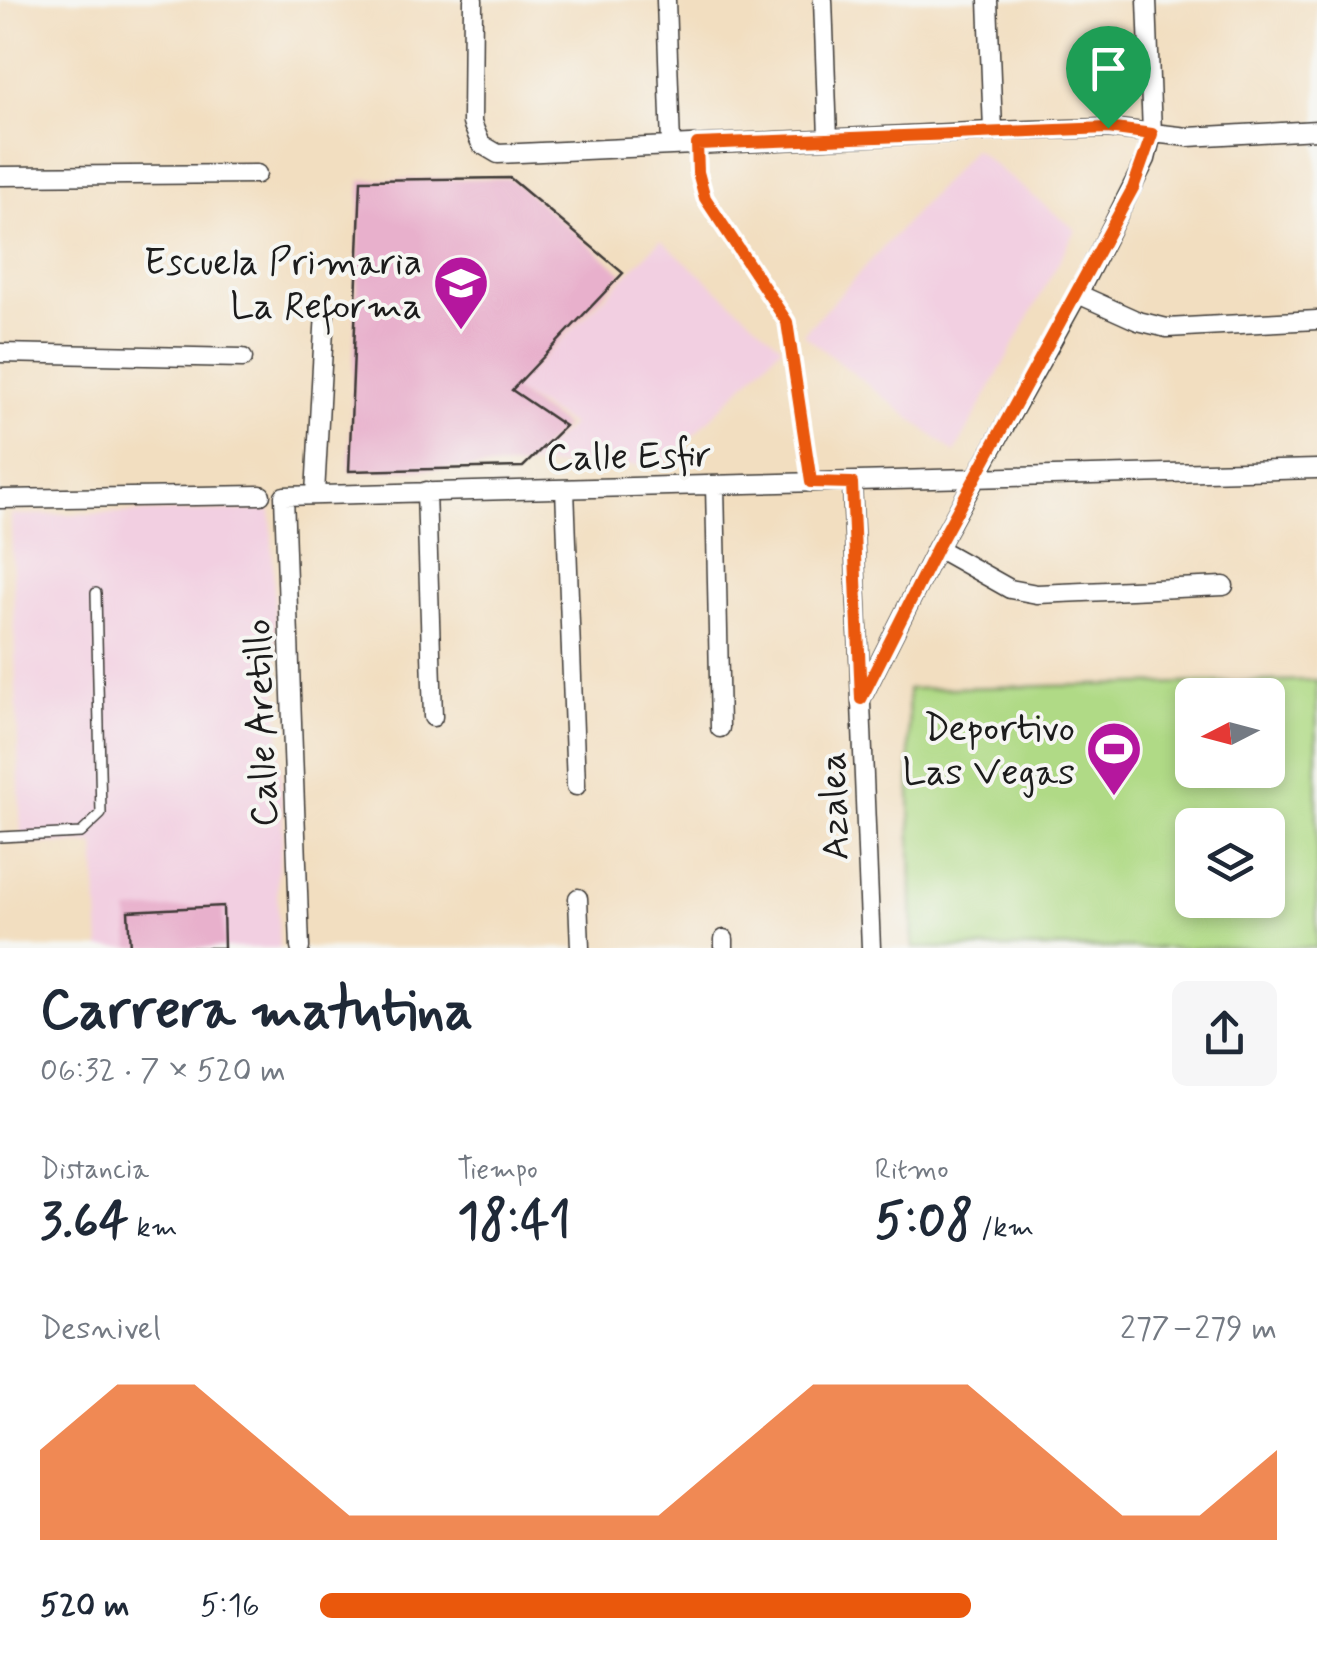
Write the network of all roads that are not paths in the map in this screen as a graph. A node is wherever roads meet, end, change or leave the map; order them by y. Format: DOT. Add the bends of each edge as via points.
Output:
graph roads {
  1 [pos="474,0"];
  2 [pos="666,0"];
  3 [pos="822,0"];
  4 [pos="988,0"];
  5 [pos="1147,0"];
  6 [pos="993,130"];
  7 [pos="1317,130"];
  8 [pos="1152,134"];
  9 [pos="828,138"];
  10 [pos="671,146"];
  11 [pos="258,174"];
  12 [pos="0,176"];
  13 [pos="1078,294"];
  14 [pos="325,311"];
  15 [pos="1317,320"];
  16 [pos="0,353"];
  17 [pos="243,358"];
  18 [pos="1317,469"];
  19 [pos="975,479"];
  20 [pos="852,483"];
  21 [pos="715,485"];
  22 [pos="566,489"];
  23 [pos="426,492"];
  24 [pos="315,494"];
  25 [pos="261,495"];
  26 [pos="284,496"];
  27 [pos="0,499"];
  28 [pos="937,548"];
  29 [pos="1224,586"];
  30 [pos="96,593"];
  31 [pos="861,699"];
  32 [pos="433,717"];
  33 [pos="720,728"];
  34 [pos="576,786"];
  35 [pos="0,836"];
  36 [pos="578,898"];
  37 [pos="300,948"];
  38 [pos="580,948"];
  39 [pos="871,948"];
  1 -- 10 [label="street" via="472,123 480,144 498,154"];
  2 -- 10 [label="street"];
  3 -- 9 [label="street"];
  4 -- 6 [label="street"];
  5 -- 8 [label="street"];
  6 -- 8 [label="street"];
  6 -- 9 [label="street"];
  7 -- 8 [label="street"];
  8 -- 13 [label="street" via="1133,188"];
  9 -- 10 [label="street"];
  11 -- 12 [label="street"];
  13 -- 15 [label="street" via="1168,328"];
  13 -- 19 [label="street"];
  14 -- 24 [label="street"];
  16 -- 17 [label="street"];
  18 -- 19 [label="street, Calle Esfir"];
  19 -- 20 [label="street, Calle Esfir"];
  19 -- 28 [label="street"];
  20 -- 21 [label="street, Calle Esfir"];
  20 -- 31 [label="street, Azalea"];
  21 -- 22 [label="street, Calle Esfir"];
  21 -- 33 [label="street"];
  22 -- 23 [label="street, Calle Esfir"];
  22 -- 34 [label="street"];
  23 -- 24 [label="street, Calle Esfir"];
  23 -- 32 [label="street"];
  24 -- 26 [label="street, Calle Esfir"];
  25 -- 27 [label="street"];
  26 -- 37 [label="street, Calle Aretillo"];
  28 -- 29 [label="street" via="1010,590 1037,594"];
  28 -- 31 [label="street"];
  30 -- 35 [label="lane" via="101,814 81,833"];
  31 -- 39 [label="street, Azalea"];
  36 -- 38 [label="street"];
}
